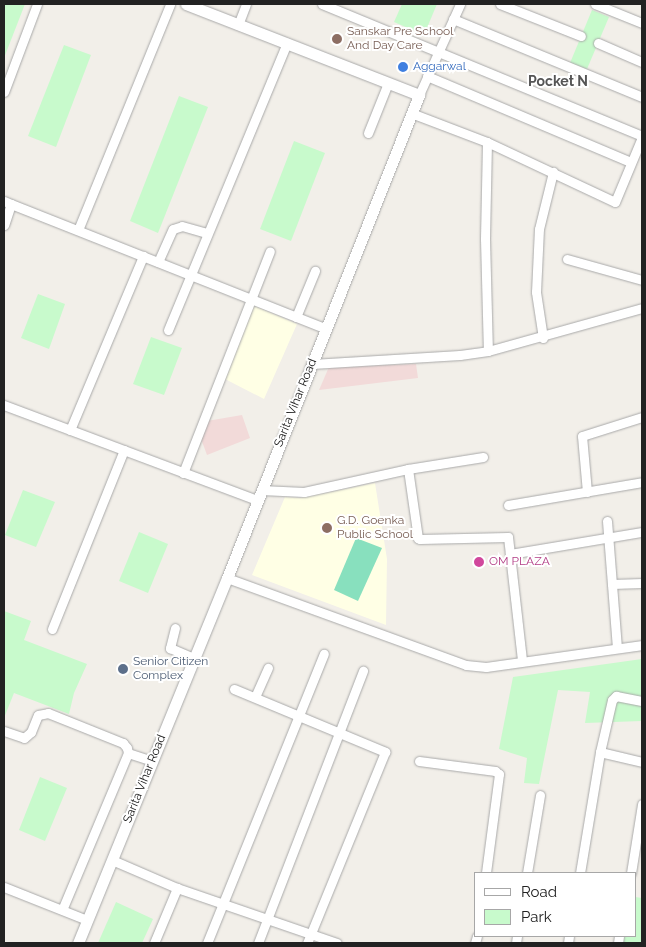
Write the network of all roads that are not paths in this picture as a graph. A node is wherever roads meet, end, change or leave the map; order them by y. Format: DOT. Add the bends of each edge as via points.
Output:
graph roads {
  1 [pos="38,4"];
  2 [pos="170,4"];
  3 [pos="186,4"];
  4 [pos="246,4"];
  5 [pos="322,4"];
  6 [pos="460,4"];
  7 [pos="500,4"];
  8 [pos="595,4"];
  9 [pos="454,18"];
  10 [pos="642,23"];
  11 [pos="238,25"];
  12 [pos="581,36"];
  13 [pos="287,43"];
  14 [pos="598,43"];
  15 [pos="439,51"];
  16 [pos="642,62"];
  17 [pos="427,76"];
  18 [pos="388,83"];
  19 [pos="4,92"];
  20 [pos="419,95"];
  21 [pos="642,97"];
  22 [pos="411,113"];
  23 [pos="368,133"];
  24 [pos="642,136"];
  25 [pos="487,142"];
  26 [pos="631,162"];
  27 [pos="553,172"];
  28 [pos="8,203"];
  29 [pos="4,225"];
  30 [pos="78,230"];
  31 [pos="207,233"];
  32 [pos="270,251"];
  33 [pos="143,256"];
  34 [pos="567,259"];
  35 [pos="158,262"];
  36 [pos="315,270"];
  37 [pos="190,274"];
  38 [pos="642,280"];
  39 [pos="251,298"];
  40 [pos="642,308"];
  41 [pos="296,317"];
  42 [pos="326,329"];
  43 [pos="168,330"];
  44 [pos="543,338"];
  45 [pos="488,351"];
  46 [pos="312,364"];
  47 [pos="5,409"];
  48 [pos="642,417"];
  49 [pos="70,430"];
  50 [pos="124,450"];
  51 [pos="483,457"];
  52 [pos="408,469"];
  53 [pos="183,472"];
  54 [pos="642,482"];
  55 [pos="587,492"];
  56 [pos="259,495"];
  57 [pos="508,505"];
  58 [pos="606,520"];
  59 [pos="642,532"];
  60 [pos="608,538"];
  61 [pos="510,554"];
  62 [pos="227,578"];
  63 [pos="642,583"];
  64 [pos="612,584"];
  65 [pos="175,628"];
  66 [pos="52,630"];
  67 [pos="642,645"];
  68 [pos="617,648"];
  69 [pos="324,654"];
  70 [pos="194,658"];
  71 [pos="522,660"];
  72 [pos="268,668"];
  73 [pos="363,670"];
  74 [pos="234,689"];
  75 [pos="255,697"];
  76 [pos="642,701"];
  77 [pos="299,715"];
  78 [pos="339,731"];
  79 [pos="5,735"];
  80 [pos="600,752"];
  81 [pos="128,753"];
  82 [pos="419,760"];
  83 [pos="152,762"];
  84 [pos="642,762"];
  85 [pos="540,795"];
  86 [pos="642,804"];
  87 [pos="112,860"];
  88 [pos="486,872"];
  89 [pos="527,872"];
  90 [pos="580,872"];
  91 [pos="631,872"];
  92 [pos="6,888"];
  93 [pos="177,888"];
  94 [pos="4,898"];
  95 [pos="223,904"];
  96 [pos="62,910"];
  97 [pos="268,919"];
  98 [pos="87,920"];
  99 [pos="311,934"];
  100 [pos="78,943"];
  101 [pos="154,943"];
  102 [pos="208,943"];
  103 [pos="258,943"];
  104 [pos="307,943"];
  105 [pos="337,943"];
  1 -- 19 [label="street"];
  2 -- 30 [label="street"];
  3 -- 11 [label="street"];
  4 -- 11 [label="street"];
  5 -- 15 [label="street"];
  6 -- 9 [label="street"];
  7 -- 12 [label="street"];
  8 -- 10 [label="street"];
  9 -- 15 [label="street"];
  9 -- 21 [label="street"];
  11 -- 13 [label="street"];
  13 -- 18 [label="street"];
  13 -- 31 [label="street"];
  14 -- 16 [label="street"];
  15 -- 17 [label="street"];
  15 -- 24 [label="street"];
  17 -- 20 [label="street"];
  17 -- 26 [label="street"];
  18 -- 20 [label="street"];
  18 -- 23 [label="street"];
  20 -- 22 [label="street, Sarita Vihar Road"];
  22 -- 25 [label="street"];
  22 -- 42 [label="street, Sarita Vihar Road"];
  24 -- 26 [label="street"];
  25 -- 27 [label="street"];
  25 -- 45 [label="street"];
  26 -- 27 [label="street" via="615,202"];
  27 -- 44 [label="street" via="538,229 536,299"];
  28 -- 29 [label="street"];
  28 -- 30 [label="street"];
  30 -- 33 [label="street"];
  31 -- 35 [label="street" via="182,226 173,229"];
  31 -- 37 [label="street"];
  32 -- 39 [label="street"];
  33 -- 35 [label="street"];
  33 -- 49 [label="street"];
  34 -- 38 [label="street"];
  35 -- 37 [label="street"];
  36 -- 41 [label="street"];
  37 -- 39 [label="street"];
  37 -- 43 [label="street"];
  39 -- 41 [label="street"];
  39 -- 53 [label="street"];
  40 -- 44 [label="street"];
  41 -- 42 [label="street"];
  42 -- 46 [label="street, Sarita Vihar Road"];
  44 -- 45 [label="street"];
  45 -- 46 [label="street"];
  46 -- 56 [label="street, Sarita Vihar Road"];
  47 -- 49 [label="street"];
  48 -- 55 [label="street" via="582,436"];
  49 -- 50 [label="street"];
  50 -- 53 [label="street"];
  50 -- 66 [label="street"];
  51 -- 52 [label="street"];
  52 -- 56 [label="street" via="304,492"];
  52 -- 61 [label="street" via="420,539 508,537"];
  53 -- 56 [label="street"];
  54 -- 55 [label="street"];
  55 -- 57 [label="street"];
  56 -- 62 [label="street, Sarita Vihar Road"];
  58 -- 60 [label="street"];
  59 -- 60 [label="street"];
  60 -- 61 [label="street"];
  60 -- 64 [label="street"];
  61 -- 71 [label="street"];
  62 -- 70 [label="street, Sarita Vihar Road"];
  62 -- 71 [label="street" via="466,665 486,667"];
  63 -- 64 [label="street"];
  64 -- 68 [label="street"];
  65 -- 70 [label="street" via="170,648"];
  67 -- 68 [label="street"];
  68 -- 71 [label="street"];
  69 -- 77 [label="street"];
  70 -- 83 [label="street, Sarita Vihar Road"];
  72 -- 75 [label="street"];
  73 -- 78 [label="street"];
  74 -- 75 [label="street"];
  75 -- 77 [label="street"];
  76 -- 80 [label="street" via="613,697"];
  77 -- 78 [label="street"];
  77 -- 95 [label="street"];
  78 -- 97 [label="street"];
  78 -- 99 [label="street" via="385,752"];
  79 -- 81 [label="street" via="24,738 31,732 38,715 48,713 123,743"];
  80 -- 84 [label="street"];
  80 -- 90 [label="street"];
  81 -- 83 [label="street"];
  81 -- 96 [label="street"];
  82 -- 88 [label="street" via="499,774"];
  83 -- 87 [label="street, Sarita Vihar Road"];
  85 -- 89 [label="street"];
  86 -- 91 [label="street"];
  87 -- 93 [label="street"];
  87 -- 98 [label="street, Sarita Vihar Road"];
  92 -- 94 [label="street"];
  92 -- 96 [label="street"];
  93 -- 95 [label="street"];
  93 -- 101 [label="street"];
  95 -- 97 [label="street"];
  95 -- 102 [label="street"];
  96 -- 98 [label="street"];
  97 -- 99 [label="street"];
  97 -- 103 [label="street"];
  98 -- 100 [label="street, Sarita Vihar Road"];
  99 -- 104 [label="street"];
  99 -- 105 [label="street"];
}
